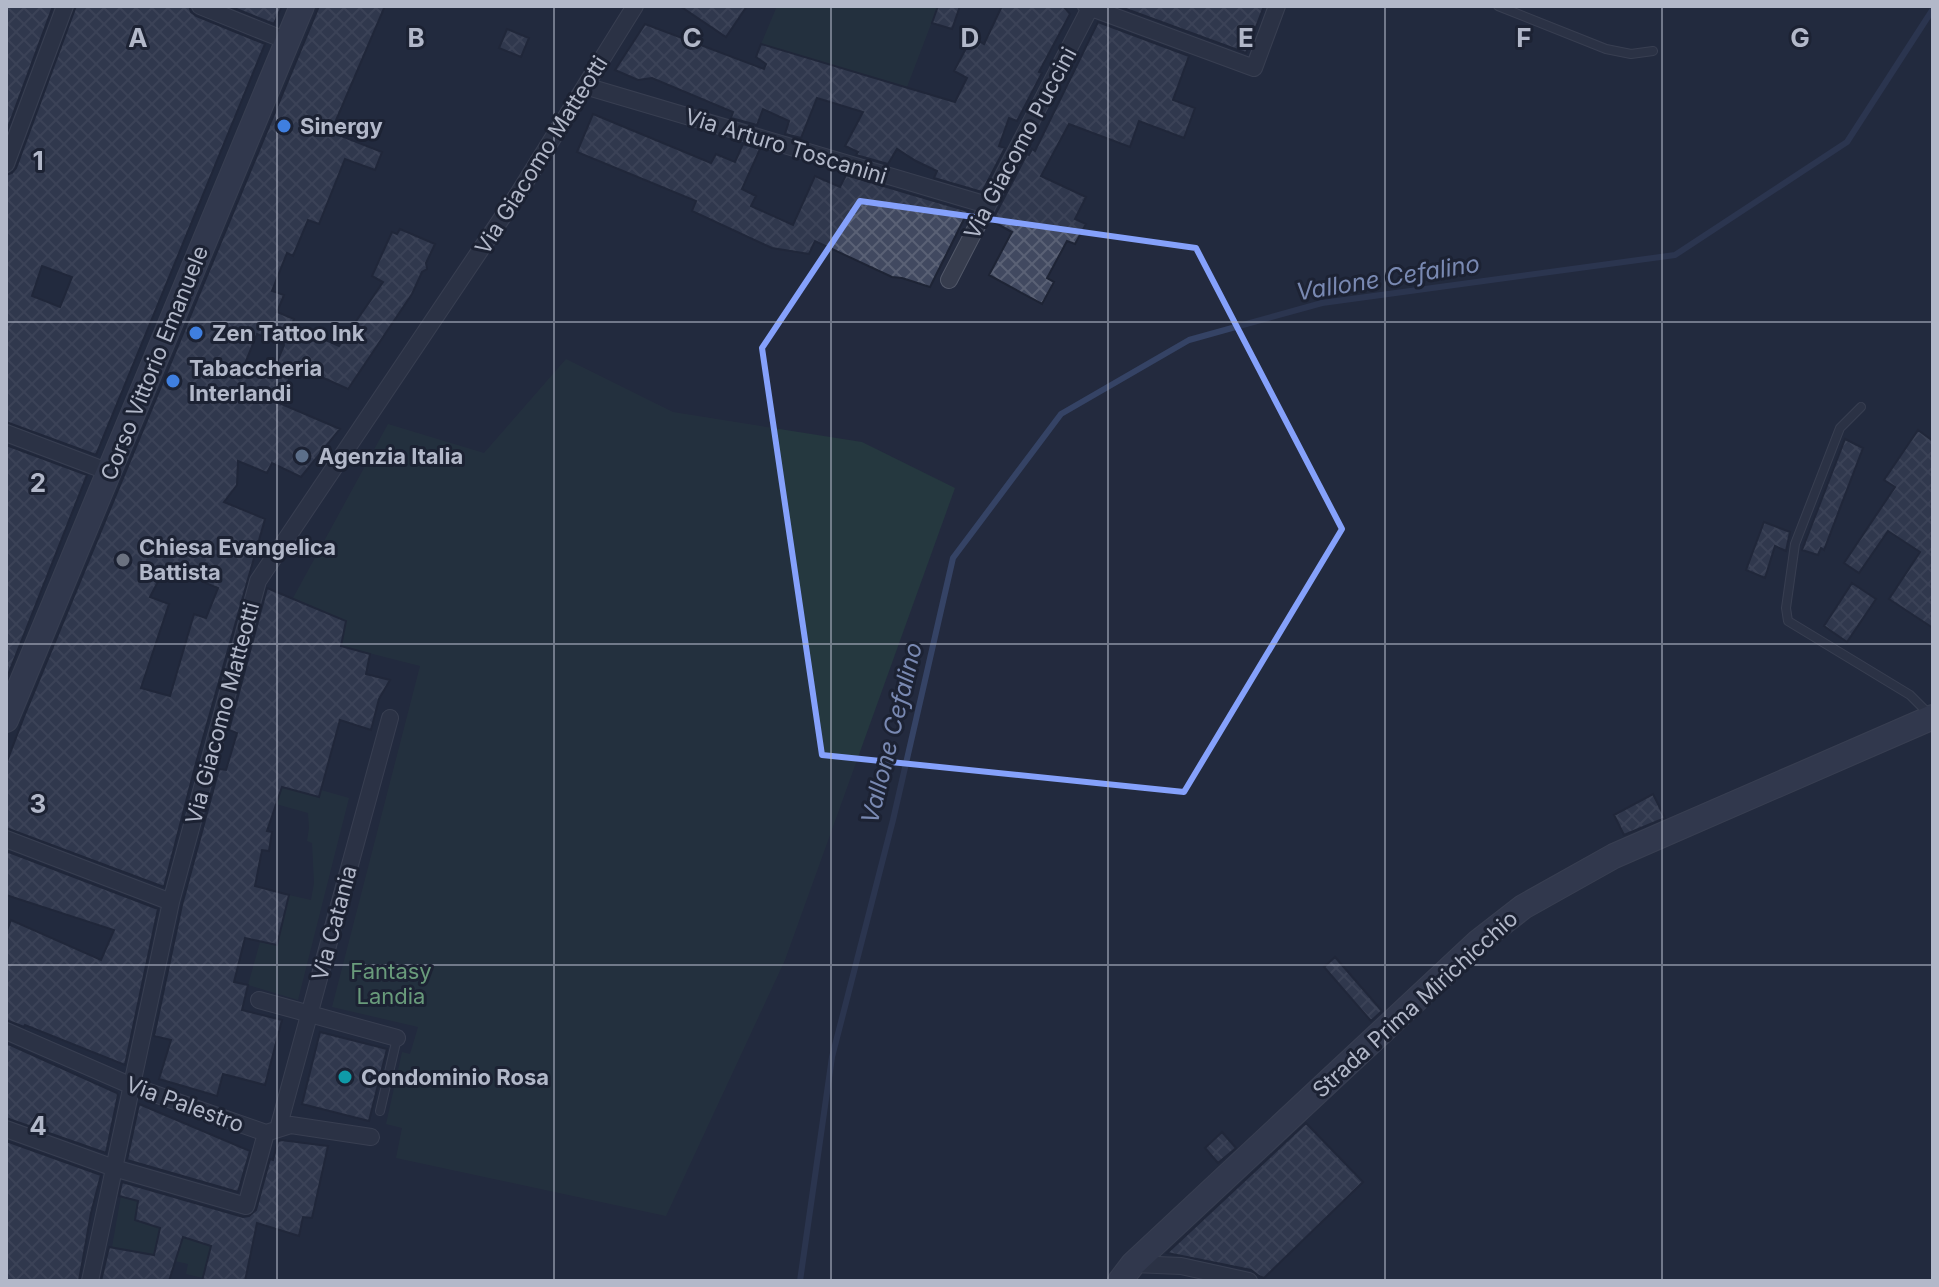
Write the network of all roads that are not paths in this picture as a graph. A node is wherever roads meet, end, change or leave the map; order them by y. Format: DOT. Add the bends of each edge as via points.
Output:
graph roads {
  1 [pos="65,6"];
  2 [pos="200,6"];
  3 [pos="302,6"];
  4 [pos="635,6"];
  5 [pos="1090,6"];
  6 [pos="1277,6"];
  7 [pos="1498,6"];
  8 [pos="287,41"];
  9 [pos="1653,51"];
  10 [pos="585,86"];
  11 [pos="6,164"];
  12 [pos="987,205"];
  13 [pos="949,280"];
  14 [pos="1861,407"];
  15 [pos="6,433"];
  16 [pos="109,472"];
  17 [pos="1933,717"];
  18 [pos="390,718"];
  19 [pos="6,720"];
  20 [pos="6,839"];
  21 [pos="171,902"];
  22 [pos="259,1000"];
  23 [pos="309,1014"];
  24 [pos="6,1031"];
  25 [pos="397,1038"];
  26 [pos="132,1086"];
  27 [pos="380,1111"];
  28 [pos="6,1129"];
  29 [pos="272,1131"];
  30 [pos="371,1137"];
  31 [pos="114,1168"];
  32 [pos="1126,1272"];
  33 [pos="90,1281"];
  34 [pos="1249,1281"];
  1 -- 11 [label="street"];
  2 -- 8 [label="street"];
  3 -- 8 [label="main road, Corso Vittorio Emanuele"];
  4 -- 10 [label="street, Via Giacomo Matteotti"];
  5 -- 6 [label="street" via="1254,68"];
  5 -- 12 [label="street, Via Giacomo Puccini"];
  7 -- 9 [label="lane" via="1606,49"];
  8 -- 16 [label="main road, Corso Vittorio Emanuele"];
  10 -- 12 [label="street, Via Arturo Toscanini"];
  10 -- 21 [label="street, Via Giacomo Matteotti" via="258,581"];
  12 -- 13 [label="street, Via Giacomo Puccini"];
  14 -- 17 [label="lane" via="1840,428 1795,544 1788,621 1910,695"];
  15 -- 16 [label="street"];
  16 -- 19 [label="main road, Corso Vittorio Emanuele"];
  17 -- 32 [label="main road, Strada Prima Mirichicchio" via="1614,856 1523,907 1478,942"];
  18 -- 23 [label="street, Via Catania"];
  20 -- 21 [label="street"];
  21 -- 26 [label="street, Via Giacomo Matteotti"];
  22 -- 23 [label="street"];
  23 -- 25 [label="street"];
  23 -- 29 [label="street, Via Catania"];
  24 -- 26 [label="street, Via Palestro"];
  25 -- 27 [label="lane"];
  26 -- 29 [label="street, Via Palestro"];
  26 -- 31 [label="street, Via Giacomo Matteotti"];
  28 -- 31 [label="street"];
  29 -- 30 [label="street, Via Palestro" via="291,1125"];
  29 -- 31 [label="street, Via Catania" via="246,1206"];
  31 -- 33 [label="street, Via Giacomo Matteotti"];
  32 -- 34 [label="street" via="1181,1266"];
}
